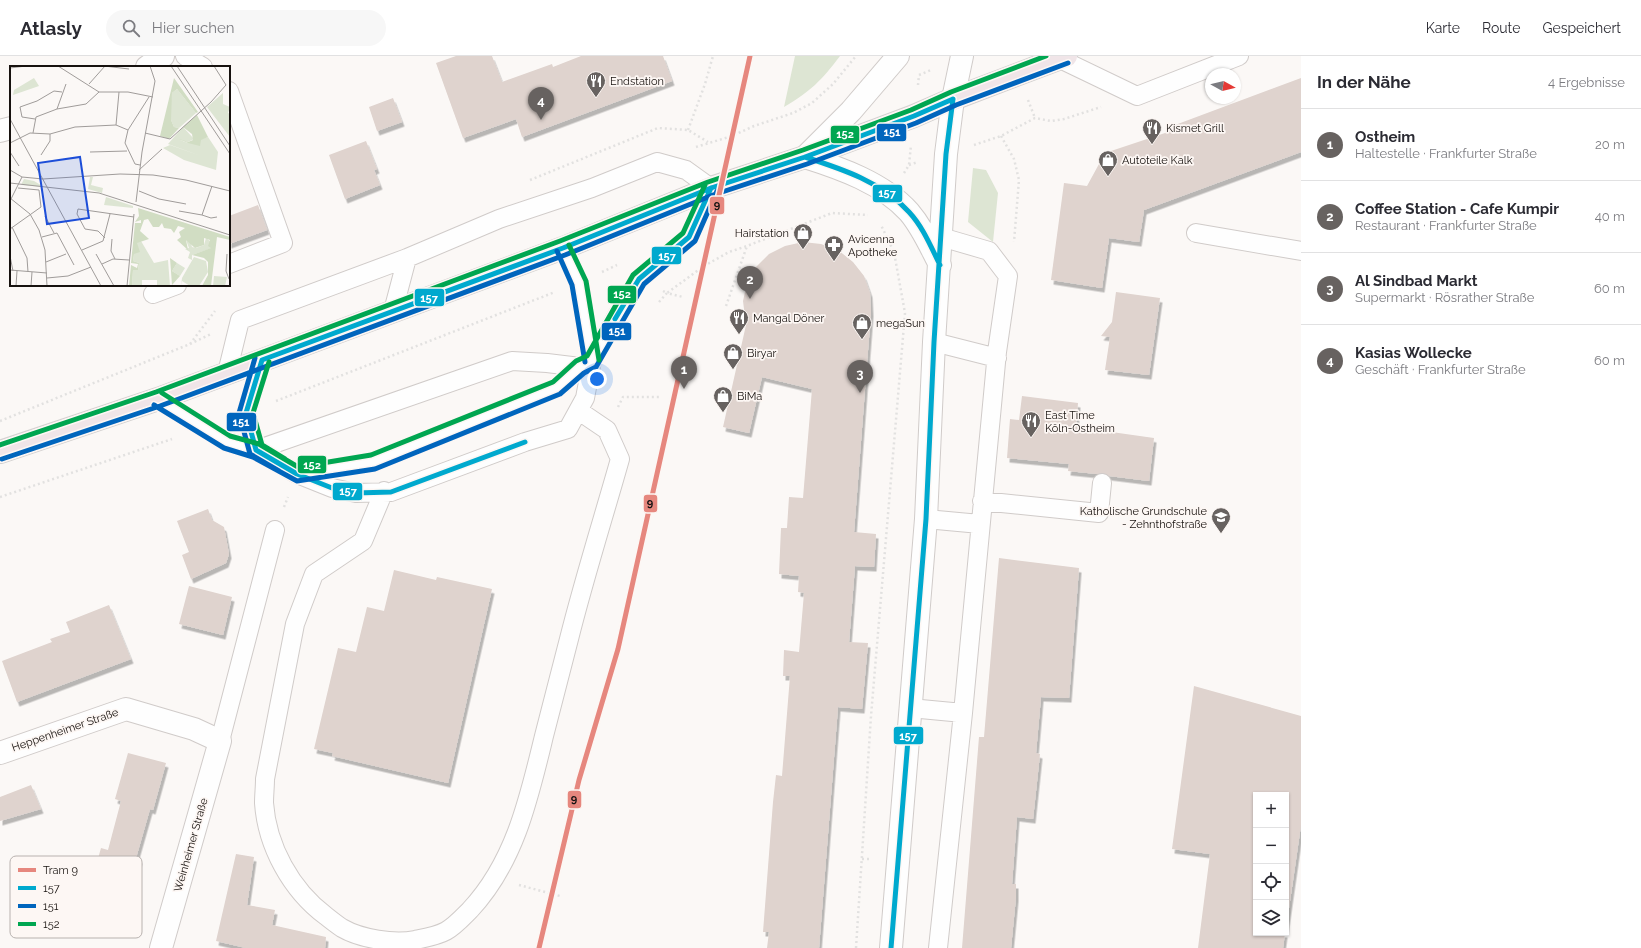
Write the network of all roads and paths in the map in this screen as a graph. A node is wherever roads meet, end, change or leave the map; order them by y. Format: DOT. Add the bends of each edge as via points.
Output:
graph roads {
  1 [pos="163,56"];
  2 [pos="185,56"];
  3 [pos="713,56"];
  4 [pos="856,56"];
  5 [pos="898,56"];
  6 [pos="962,56"];
  7 [pos="1239,56"];
  8 [pos="1063,57"];
  9 [pos="148,66"];
  10 [pos="201,66"];
  11 [pos="230,93"];
  12 [pos="1137,96"];
  13 [pos="953,99"];
  14 [pos="10,128"];
  15 [pos="0,131"];
  16 [pos="1000,136"];
  17 [pos="946,154"];
  18 [pos="804,156"];
  19 [pos="712,188"];
  20 [pos="891,195"];
  21 [pos="876,215"];
  22 [pos="1196,232"];
  23 [pos="941,237"];
  24 [pos="747,246"];
  25 [pos="563,248"];
  26 [pos="1301,251"];
  27 [pos="406,258"];
  28 [pos="230,264"];
  29 [pos="940,264"];
  30 [pos="1008,276"];
  31 [pos="639,279"];
  32 [pos="578,283"];
  33 [pos="174,286"];
  34 [pos="667,293"];
  35 [pos="153,294"];
  36 [pos="683,298"];
  37 [pos="659,302"];
  38 [pos="726,306"];
  39 [pos="393,311"];
  40 [pos="934,342"];
  41 [pos="190,344"];
  42 [pos="997,358"];
  43 [pos="262,360"];
  44 [pos="586,364"];
  45 [pos="227,373"];
  46 [pos="158,399"];
  47 [pos="579,411"];
  48 [pos="246,413"];
  49 [pos="0,420"];
  50 [pos="203,428"];
  51 [pos="256,450"];
  52 [pos="0,452"];
  53 [pos="297,474"];
  54 [pos="1102,483"];
  55 [pos="384,491"];
  56 [pos="0,497"];
  57 [pos="982,501"];
  58 [pos="926,519"];
  59 [pos="980,524"];
  60 [pos="275,530"];
  61 [pos="910,708"];
  62 [pos="962,712"];
  63 [pos="220,742"];
  64 [pos="0,753"];
  65 [pos="544,891"];
  66 [pos="560,896"];
  67 [pos="161,948"];
  68 [pos="856,948"];
  69 [pos="891,948"];
  70 [pos="938,948"];
  1 -- 9 [label="main road"];
  2 -- 10 [label="lane"];
  3 -- 4 [label="path" via="706,84 688,130 708,142 732,136 812,103 833,84"];
  5 -- 18 [label="main road" via="851,111"];
  6 -- 13 [label="main road"];
  7 -- 12 [label="lane"];
  8 -- 12 [label="lane"];
  8 -- 13 [label="main road"];
  11 -- 28 [label="lane" via="283,243"];
  12 -- 16 [label="path" via="1064,119 1051,121 1035,118"];
  13 -- 17 [label="main road"];
  13 -- 18 [label="main road"];
  14 -- 15 [label="main road"];
  16 -- 17 [label="path"];
  16 -- 30 [label="path" via="1014,159 1019,180 1016,230"];
  17 -- 20 [label="path" via="909,165"];
  17 -- 23 [label="main road"];
  18 -- 19 [label="main road"];
  18 -- 20 [label="main road" via="844,170"];
  19 -- 25 [label="main road"];
  19 -- 27 [label="lane" via="686,170 657,162 592,188 499,219"];
  19 -- 31 [label="lane" via="689,237"];
  20 -- 21 [label="path"];
  20 -- 29 [label="main road" via="921,228"];
  21 -- 24 [label="path" via="832,213"];
  21 -- 68 [label="path" via="894,252 905,313 871,716"];
  22 -- 26 [label="lane"];
  23 -- 29 [label="main road"];
  23 -- 30 [label="lane" via="989,250"];
  24 -- 34 [label="path" via="729,252 704,266"];
  24 -- 38 [label="path"];
  25 -- 32 [label="lane"];
  25 -- 39 [label="main road"];
  27 -- 39 [label="lane"];
  27 -- 45 [label="lane" via="240,320"];
  29 -- 40 [label="main road"];
  30 -- 42 [label="lane"];
  31 -- 32 [label="path" via="620,264"];
  31 -- 34 [label="path"];
  31 -- 44 [label="lane"];
  32 -- 44 [label="lane"];
  32 -- 48 [label="path"];
  33 -- 35 [label="lane"];
  34 -- 36 [label="path"];
  34 -- 37 [label="path"];
  39 -- 43 [label="main road"];
  40 -- 42 [label="lane"];
  40 -- 58 [label="main road"];
  41 -- 49 [label="path"];
  42 -- 57 [label="lane"];
  43 -- 45 [label="main road"];
  43 -- 48 [label="lane"];
  44 -- 47 [label="lane" via="585,398"];
  44 -- 51 [label="lane" via="512,362"];
  44 -- 53 [label="lane" via="557,388 373,462"];
  45 -- 46 [label="main road"];
  46 -- 50 [label="lane"];
  46 -- 52 [label="main road"];
  47 -- 55 [label="lane" via="568,429 524,442 391,492"];
  47 -- 55 [label="lane" via="606,430 620,459 521,820 494,880 457,924 444,932 406,942 386,942 343,929 320,912 300,891 283,865 268,825 264,802 265,779 296,624 314,574 362,541"];
  48 -- 51 [label="lane"];
  50 -- 51 [label="lane" via="227,442"];
  50 -- 56 [label="path"];
  51 -- 53 [label="lane"];
  53 -- 55 [label="lane" via="332,488 356,493"];
  53 -- 60 [label="path"];
  54 -- 57 [label="lane" via="1099,513"];
  57 -- 59 [label="lane"];
  58 -- 59 [label="lane"];
  58 -- 61 [label="main road"];
  59 -- 62 [label="lane"];
  60 -- 63 [label="lane"];
  61 -- 62 [label="lane"];
  61 -- 69 [label="main road"];
  62 -- 70 [label="lane"];
  63 -- 64 [label="main road, Heppenheimer Straße" via="194,729 126,709"];
  63 -- 67 [label="main road, Weinheimer Straße"];
  65 -- 66 [label="path"];
}
